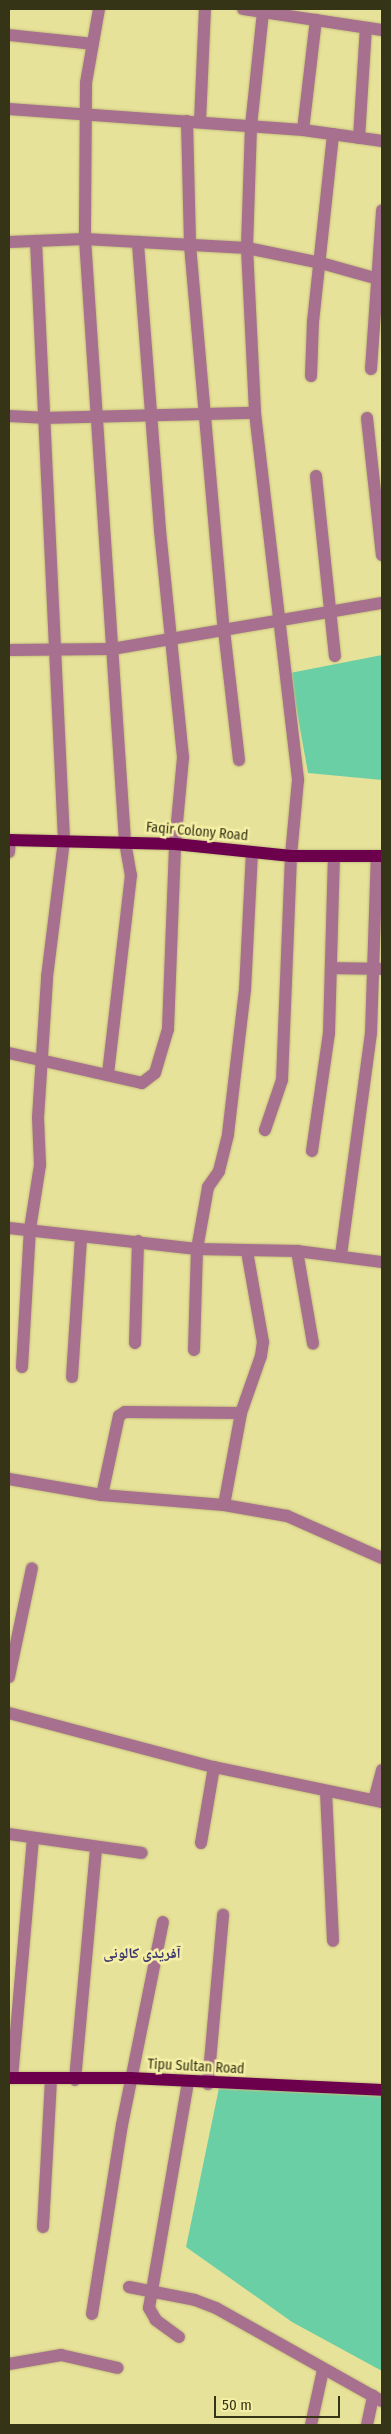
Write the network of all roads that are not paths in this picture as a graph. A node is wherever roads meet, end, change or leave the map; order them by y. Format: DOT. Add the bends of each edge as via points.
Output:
graph roads {
  1 [pos="100,9"];
  2 [pos="205,9"];
  3 [pos="243,9"];
  4 [pos="263,12"];
  5 [pos="316,20"];
  6 [pos="366,28"];
  7 [pos="382,30"];
  8 [pos="9,35"];
  9 [pos="93,44"];
  10 [pos="9,109"];
  11 [pos="84,114"];
  12 [pos="194,122"];
  13 [pos="251,126"];
  14 [pos="303,130"];
  15 [pos="333,134"];
  16 [pos="359,138"];
  17 [pos="382,141"];
  18 [pos="382,210"];
  19 [pos="85,239"];
  20 [pos="36,241"];
  21 [pos="9,242"];
  22 [pos="138,242"];
  23 [pos="190,245"];
  24 [pos="247,248"];
  25 [pos="320,262"];
  26 [pos="379,279"];
  27 [pos="371,369"];
  28 [pos="311,376"];
  29 [pos="255,413"];
  30 [pos="151,415"];
  31 [pos="9,416"];
  32 [pos="98,416"];
  33 [pos="205,417"];
  34 [pos="44,418"];
  35 [pos="367,418"];
  36 [pos="316,476"];
  37 [pos="382,555"];
  38 [pos="382,603"];
  39 [pos="329,612"];
  40 [pos="278,622"];
  41 [pos="224,630"];
  42 [pos="171,640"];
  43 [pos="112,649"];
  44 [pos="9,650"];
  45 [pos="54,650"];
  46 [pos="335,656"];
  47 [pos="239,760"];
  48 [pos="64,840"];
  49 [pos="125,842"];
  50 [pos="9,844"];
  51 [pos="175,844"];
  52 [pos="252,853"];
  53 [pos="291,856"];
  54 [pos="334,856"];
  55 [pos="380,856"];
  56 [pos="331,968"];
  57 [pos="377,969"];
  58 [pos="9,1053"];
  59 [pos="43,1060"];
  60 [pos="108,1073"];
  61 [pos="265,1130"];
  62 [pos="312,1151"];
  63 [pos="9,1228"];
  64 [pos="30,1229"];
  65 [pos="81,1236"];
  66 [pos="138,1241"];
  67 [pos="197,1249"];
  68 [pos="247,1250"];
  69 [pos="297,1252"];
  70 [pos="342,1255"];
  71 [pos="382,1262"];
  72 [pos="135,1343"];
  73 [pos="314,1344"];
  74 [pos="194,1350"];
  75 [pos="22,1367"];
  76 [pos="72,1377"];
  77 [pos="241,1413"];
  78 [pos="9,1479"];
  79 [pos="102,1495"];
  80 [pos="224,1505"];
  81 [pos="382,1558"];
  82 [pos="32,1568"];
  83 [pos="9,1678"];
  84 [pos="9,1713"];
  85 [pos="214,1767"];
  86 [pos="382,1770"];
  87 [pos="326,1792"];
  88 [pos="378,1801"];
  89 [pos="9,1834"];
  90 [pos="33,1838"];
  91 [pos="201,1843"];
  92 [pos="96,1847"];
  93 [pos="142,1853"];
  94 [pos="223,1915"];
  95 [pos="163,1922"];
  96 [pos="333,1941"];
  97 [pos="10,2078"];
  98 [pos="130,2078"];
  99 [pos="51,2079"];
  100 [pos="76,2080"];
  101 [pos="188,2082"];
  102 [pos="208,2084"];
  103 [pos="382,2090"];
  104 [pos="43,2227"];
  105 [pos="129,2287"];
  106 [pos="152,2290"];
  107 [pos="92,2314"];
  108 [pos="179,2337"];
  109 [pos="9,2364"];
  110 [pos="118,2368"];
  111 [pos="323,2370"];
  112 [pos="378,2399"];
  113 [pos="311,2425"];
  114 [pos="367,2425"];
  1 -- 9 [label="street"];
  2 -- 12 [label="street"];
  3 -- 4 [label="street"];
  4 -- 5 [label="street"];
  4 -- 13 [label="street"];
  5 -- 6 [label="street"];
  5 -- 14 [label="street"];
  6 -- 7 [label="street"];
  6 -- 16 [label="street"];
  8 -- 9 [label="street"];
  9 -- 11 [label="street"];
  10 -- 11 [label="street"];
  11 -- 12 [label="street"];
  11 -- 19 [label="street"];
  12 -- 13 [label="street"];
  12 -- 23 [label="street"];
  13 -- 14 [label="street"];
  13 -- 24 [label="street"];
  14 -- 15 [label="street"];
  15 -- 16 [label="street"];
  15 -- 25 [label="street"];
  16 -- 17 [label="street"];
  18 -- 26 [label="street"];
  19 -- 20 [label="street"];
  19 -- 22 [label="street"];
  19 -- 32 [label="street"];
  20 -- 21 [label="street"];
  20 -- 34 [label="street"];
  22 -- 23 [label="street"];
  22 -- 30 [label="street"];
  23 -- 24 [label="street"];
  23 -- 33 [label="street"];
  24 -- 25 [label="street"];
  24 -- 29 [label="street"];
  25 -- 26 [label="street"];
  25 -- 28 [label="street"];
  26 -- 27 [label="street"];
  29 -- 33 [label="street"];
  29 -- 40 [label="street"];
  30 -- 32 [label="street"];
  30 -- 33 [label="street"];
  30 -- 42 [label="street"];
  31 -- 34 [label="street"];
  32 -- 34 [label="street"];
  32 -- 43 [label="street"];
  33 -- 41 [label="street"];
  34 -- 45 [label="street"];
  35 -- 37 [label="street"];
  36 -- 39 [label="street"];
  38 -- 39 [label="street"];
  39 -- 40 [label="street"];
  39 -- 46 [label="street"];
  40 -- 41 [label="street"];
  40 -- 53 [label="street" via="298,780"];
  41 -- 42 [label="street"];
  41 -- 47 [label="street"];
  42 -- 43 [label="street"];
  42 -- 51 [label="street" via="183,756"];
  43 -- 45 [label="street"];
  43 -- 49 [label="street"];
  44 -- 45 [label="street"];
  45 -- 48 [label="street"];
  48 -- 49 [label="main road, Faqir Colony Road"];
  48 -- 50 [label="main road, Faqir Colony Road"];
  48 -- 59 [label="street" via="47,977"];
  49 -- 51 [label="main road, Faqir Colony Road"];
  49 -- 60 [label="street" via="131,875"];
  51 -- 52 [label="main road, Faqir Colony Road"];
  51 -- 60 [label="street" via="168,1029 155,1073 142,1083"];
  52 -- 53 [label="main road, Faqir Colony Road"];
  52 -- 67 [label="street" via="245,990 228,1134 219,1171 208,1187"];
  53 -- 54 [label="main road, Faqir Colony Road"];
  53 -- 61 [label="street" via="282,1080"];
  54 -- 55 [label="main road, Faqir Colony Road"];
  54 -- 56 [label="street"];
  55 -- 57 [label="street"];
  56 -- 57 [label="street"];
  56 -- 62 [label="street" via="329,1033"];
  57 -- 70 [label="street"];
  58 -- 59 [label="street"];
  59 -- 60 [label="street"];
  59 -- 64 [label="street" via="38,1118 40,1165"];
  63 -- 64 [label="street"];
  64 -- 65 [label="street"];
  64 -- 75 [label="street"];
  65 -- 66 [label="street"];
  65 -- 76 [label="street"];
  66 -- 67 [label="street"];
  66 -- 72 [label="street"];
  67 -- 68 [label="street"];
  67 -- 74 [label="street"];
  68 -- 69 [label="street"];
  68 -- 77 [label="street" via="262,1342 261,1356"];
  69 -- 70 [label="street"];
  69 -- 73 [label="street"];
  70 -- 71 [label="street"];
  77 -- 79 [label="street" via="125,1412 119,1416"];
  77 -- 80 [label="street"];
  78 -- 79 [label="street"];
  79 -- 80 [label="street"];
  80 -- 81 [label="street" via="287,1516"];
  82 -- 83 [label="street"];
  84 -- 85 [label="street"];
  85 -- 87 [label="street"];
  85 -- 91 [label="street"];
  86 -- 88 [label="street"];
  87 -- 88 [label="street"];
  87 -- 96 [label="street"];
  89 -- 90 [label="street"];
  90 -- 92 [label="street"];
  90 -- 97 [label="street"];
  92 -- 93 [label="street"];
  92 -- 100 [label="street"];
  94 -- 102 [label="street"];
  95 -- 98 [label="street"];
  97 -- 99 [label="main road, Tipu Sultan Road"];
  98 -- 100 [label="main road, Tipu Sultan Road"];
  98 -- 101 [label="main road, Tipu Sultan Road"];
  98 -- 107 [label="street"];
  99 -- 100 [label="main road, Tipu Sultan Road"];
  99 -- 104 [label="street"];
  101 -- 102 [label="main road, Tipu Sultan Road"];
  101 -- 106 [label="street"];
  102 -- 103 [label="main road, Tipu Sultan Road"];
  105 -- 106 [label="street"];
  106 -- 108 [label="street" via="151,2315"];
  106 -- 111 [label="street" via="216,2308"];
  109 -- 110 [label="street" via="61,2355"];
  111 -- 112 [label="street"];
  111 -- 113 [label="street"];
  112 -- 114 [label="street"];
}
